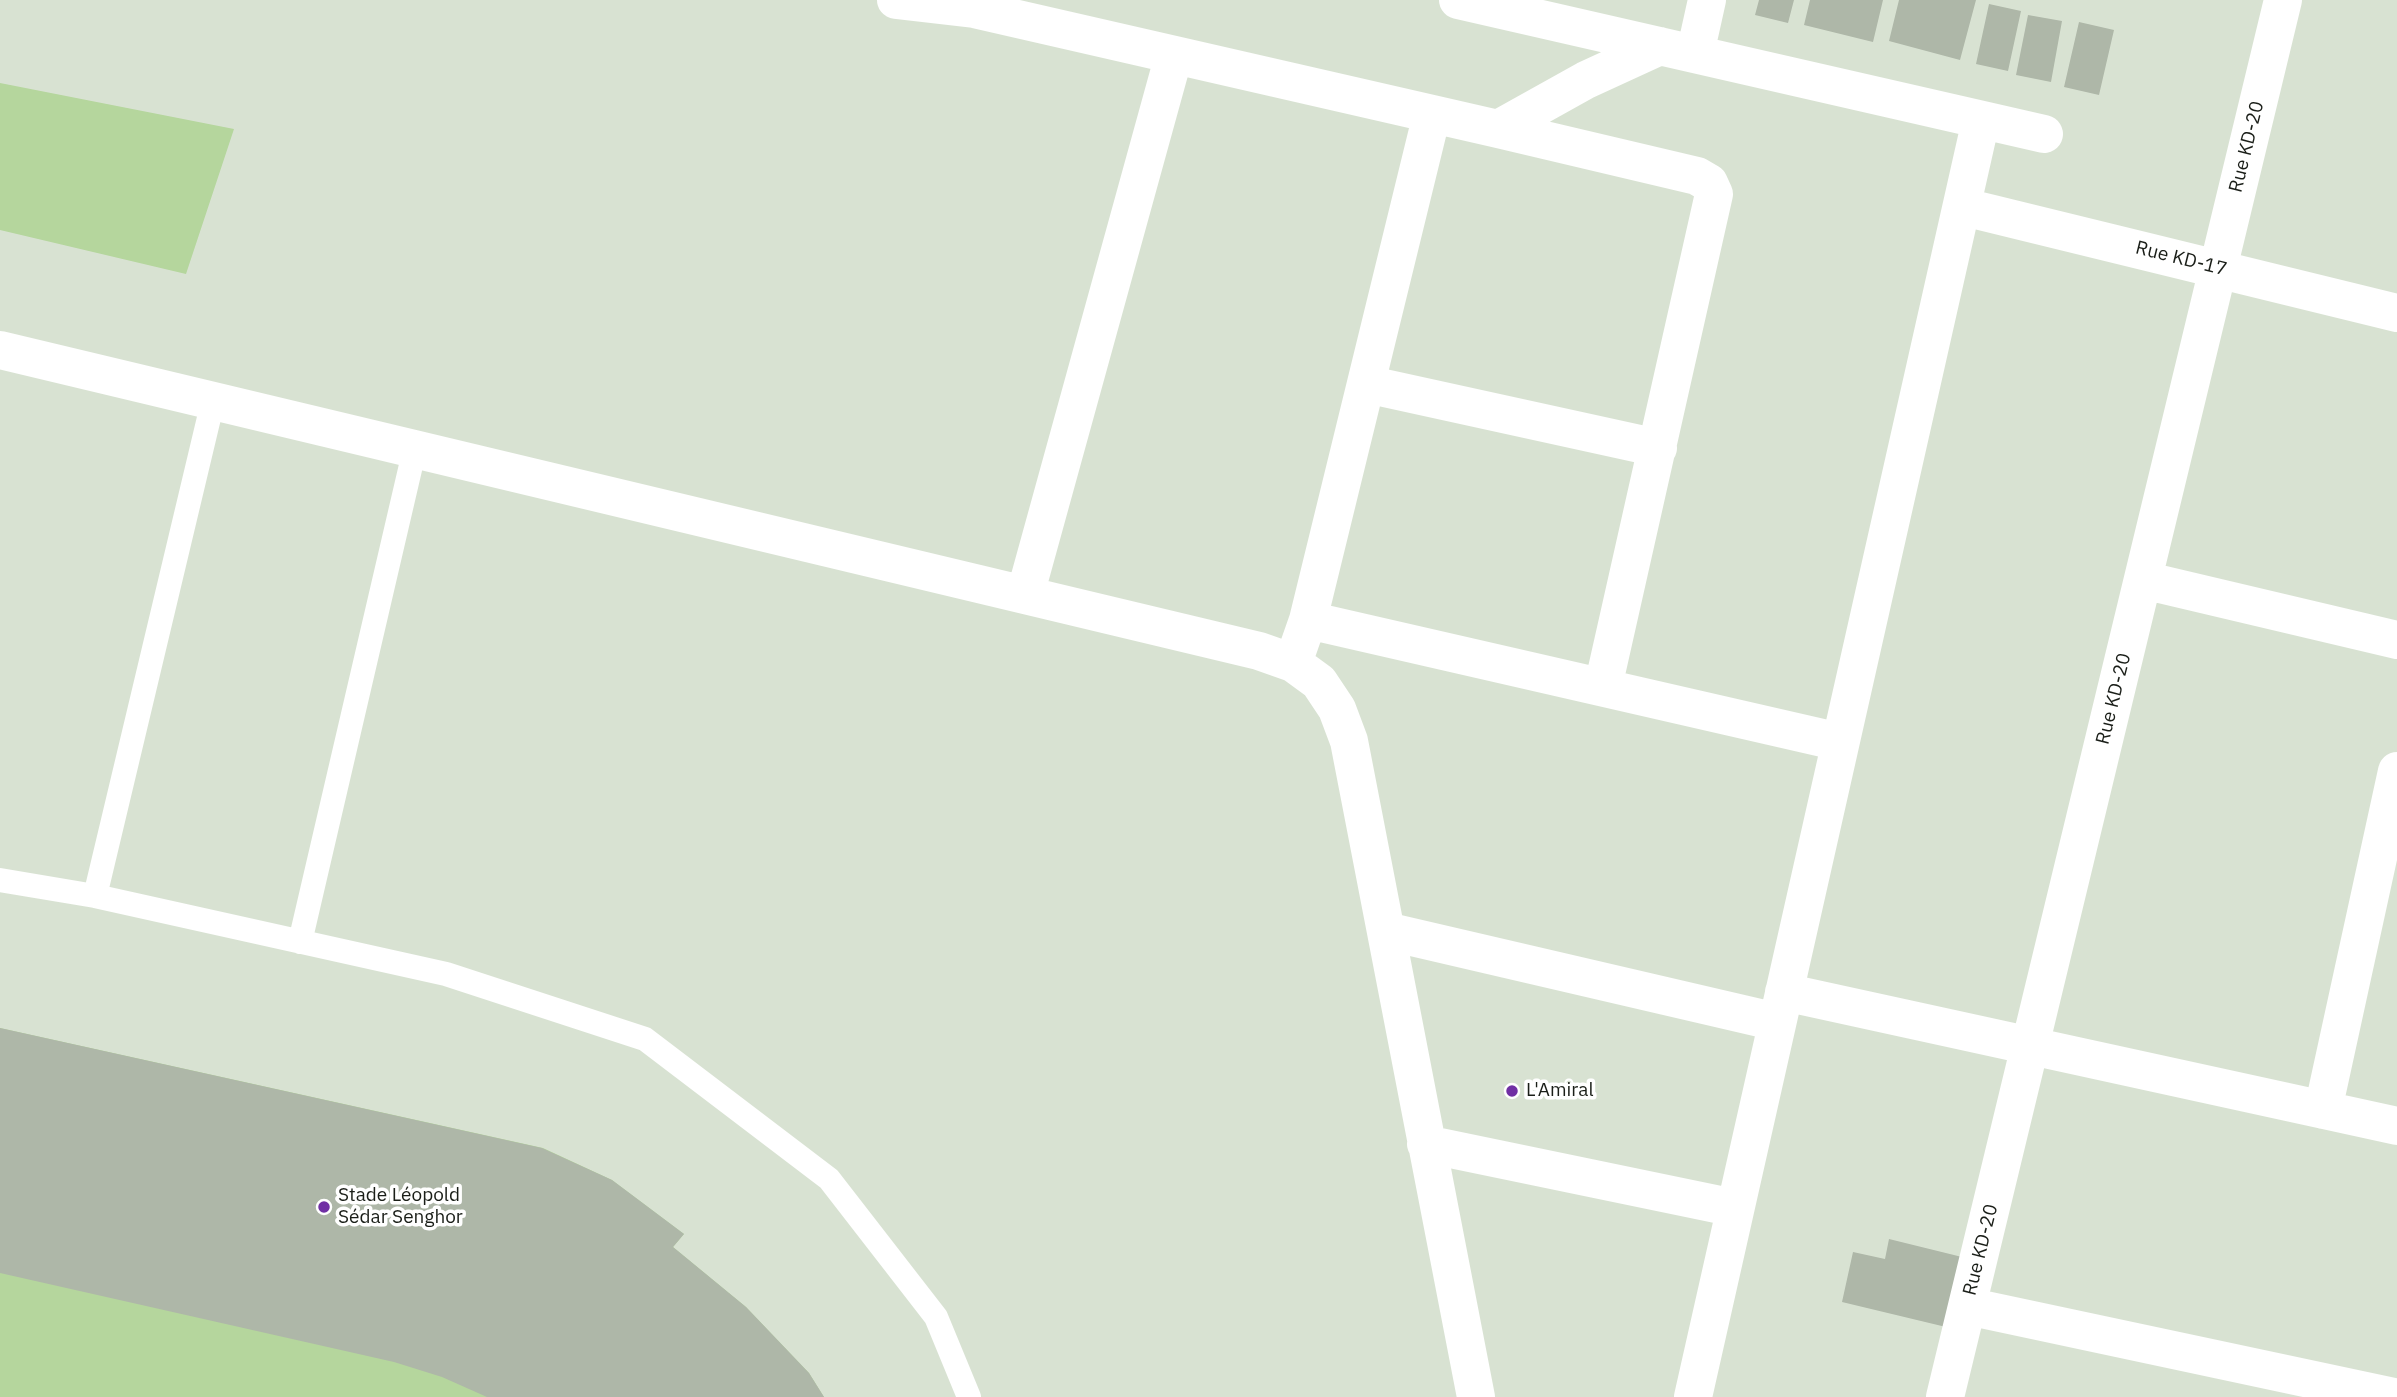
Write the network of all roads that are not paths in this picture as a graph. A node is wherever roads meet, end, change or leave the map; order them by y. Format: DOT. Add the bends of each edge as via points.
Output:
graph roads {
  1 [pos="896,0"];
  2 [pos="1458,0"];
  3 [pos="1707,0"];
  4 [pos="2283,0"];
  5 [pos="1678,50"];
  6 [pos="1174,55"];
  7 [pos="1432,114"];
  8 [pos="1981,120"];
  9 [pos="1498,129"];
  10 [pos="2043,134"];
  11 [pos="1964,207"];
  12 [pos="2218,269"];
  13 [pos="2397,313"];
  14 [pos="0,350"];
  15 [pos="1366,384"];
  16 [pos="213,401"];
  17 [pos="415,448"];
  18 [pos="1658,448"];
  19 [pos="2143,580"];
  20 [pos="1025,595"];
  21 [pos="1308,620"];
  22 [pos="2397,640"];
  23 [pos="1293,663"];
  24 [pos="1603,687"];
  25 [pos="1840,742"];
  26 [pos="2397,771"];
  27 [pos="0,880"];
  28 [pos="95,896"];
  29 [pos="1386,931"];
  30 [pos="300,942"];
  31 [pos="1781,1007"];
  32 [pos="2030,1046"];
  33 [pos="2323,1110"];
  34 [pos="2397,1126"];
  35 [pos="1426,1144"];
  36 [pos="1735,1208"];
  37 [pos="1967,1306"];
  38 [pos="2381,1396"];
  39 [pos="969,1397"];
  40 [pos="1476,1397"];
  41 [pos="1693,1397"];
  42 [pos="1945,1397"];
  1 -- 6 [label="street" via="974,9"];
  2 -- 5 [label="street"];
  3 -- 5 [label="street"];
  4 -- 12 [label="street, Rue KD-20"];
  5 -- 8 [label="street"];
  5 -- 9 [label="street" via="1586,80"];
  6 -- 7 [label="street"];
  6 -- 20 [label="street"];
  7 -- 9 [label="street"];
  7 -- 15 [label="street"];
  8 -- 10 [label="street"];
  8 -- 11 [label="street"];
  9 -- 18 [label="street" via="1697,176 1709,183 1714,194"];
  11 -- 12 [label="street, Rue KD-17"];
  11 -- 25 [label="street"];
  12 -- 13 [label="street, Rue KD-17"];
  12 -- 19 [label="street, Rue KD-20"];
  14 -- 16 [label="street"];
  15 -- 18 [label="street"];
  15 -- 21 [label="street"];
  16 -- 17 [label="street"];
  16 -- 28 [label="lane"];
  17 -- 20 [label="street"];
  17 -- 30 [label="lane"];
  18 -- 24 [label="street"];
  19 -- 22 [label="street"];
  19 -- 32 [label="street, Rue KD-20"];
  20 -- 23 [label="street"];
  21 -- 23 [label="street"];
  21 -- 24 [label="street"];
  23 -- 29 [label="street" via="1319,682 1337,709 1349,741"];
  24 -- 25 [label="street"];
  25 -- 31 [label="street"];
  26 -- 33 [label="street"];
  27 -- 28 [label="lane"];
  28 -- 30 [label="lane"];
  29 -- 31 [label="street"];
  29 -- 35 [label="street"];
  30 -- 39 [label="lane" via="446,974 645,1039 829,1179 936,1317"];
  31 -- 32 [label="street"];
  31 -- 36 [label="street"];
  32 -- 33 [label="street"];
  32 -- 37 [label="street, Rue KD-20"];
  33 -- 34 [label="street"];
  35 -- 36 [label="street"];
  35 -- 40 [label="street"];
  36 -- 41 [label="street"];
  37 -- 38 [label="street"];
  37 -- 42 [label="street, Rue KD-20"];
}
